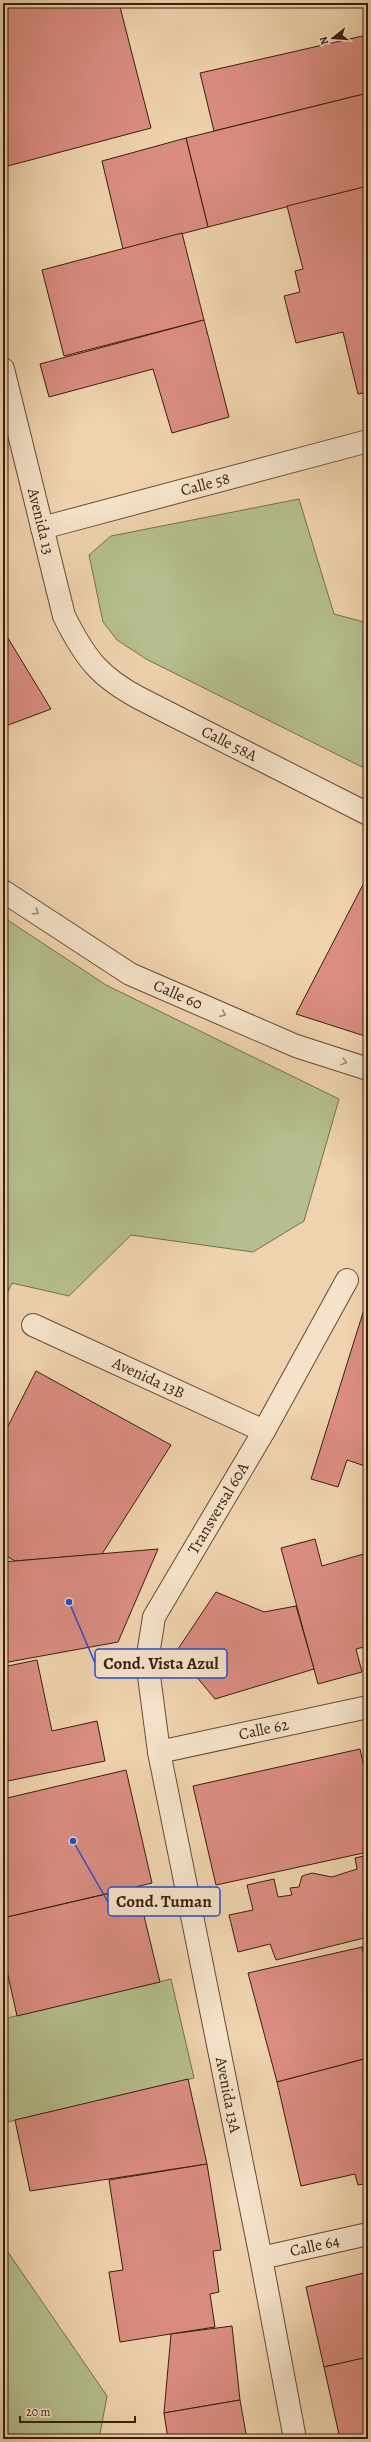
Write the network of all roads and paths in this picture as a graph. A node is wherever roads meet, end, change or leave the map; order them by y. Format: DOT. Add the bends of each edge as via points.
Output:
graph roads {
  1 [pos="3,370"];
  2 [pos="368,441"];
  3 [pos="42,528"];
  4 [pos="94,667"];
  5 [pos="368,814"];
  6 [pos="3,891"];
  7 [pos="368,1069"];
  8 [pos="348,1280"];
  9 [pos="33,1325"];
  10 [pos="264,1431"];
  11 [pos="368,1707"];
  12 [pos="159,1752"];
  13 [pos="368,2234"];
  14 [pos="261,2258"];
  15 [pos="295,2439"];
  1 -- 3 [label="street, Avenida 13"];
  2 -- 3 [label="street, Calle 58"];
  3 -- 4 [label="street, Avenida 13" via="64,616 76,641"];
  4 -- 5 [label="street, Calle 58A" via="115,685 134,696"];
  6 -- 7 [label="street, Calle 60, one-way" via="130,974 296,1046"];
  8 -- 10 [label="street, Transversal 60A"];
  9 -- 10 [label="street, Avenida 13B"];
  10 -- 12 [label="street, Transversal 60A" via="154,1617 147,1661"];
  11 -- 12 [label="street, Calle 62"];
  12 -- 14 [label="street, Avenida 13A"];
  13 -- 14 [label="street, Calle 64"];
  14 -- 15 [label="street, Avenida 13A"];
}
